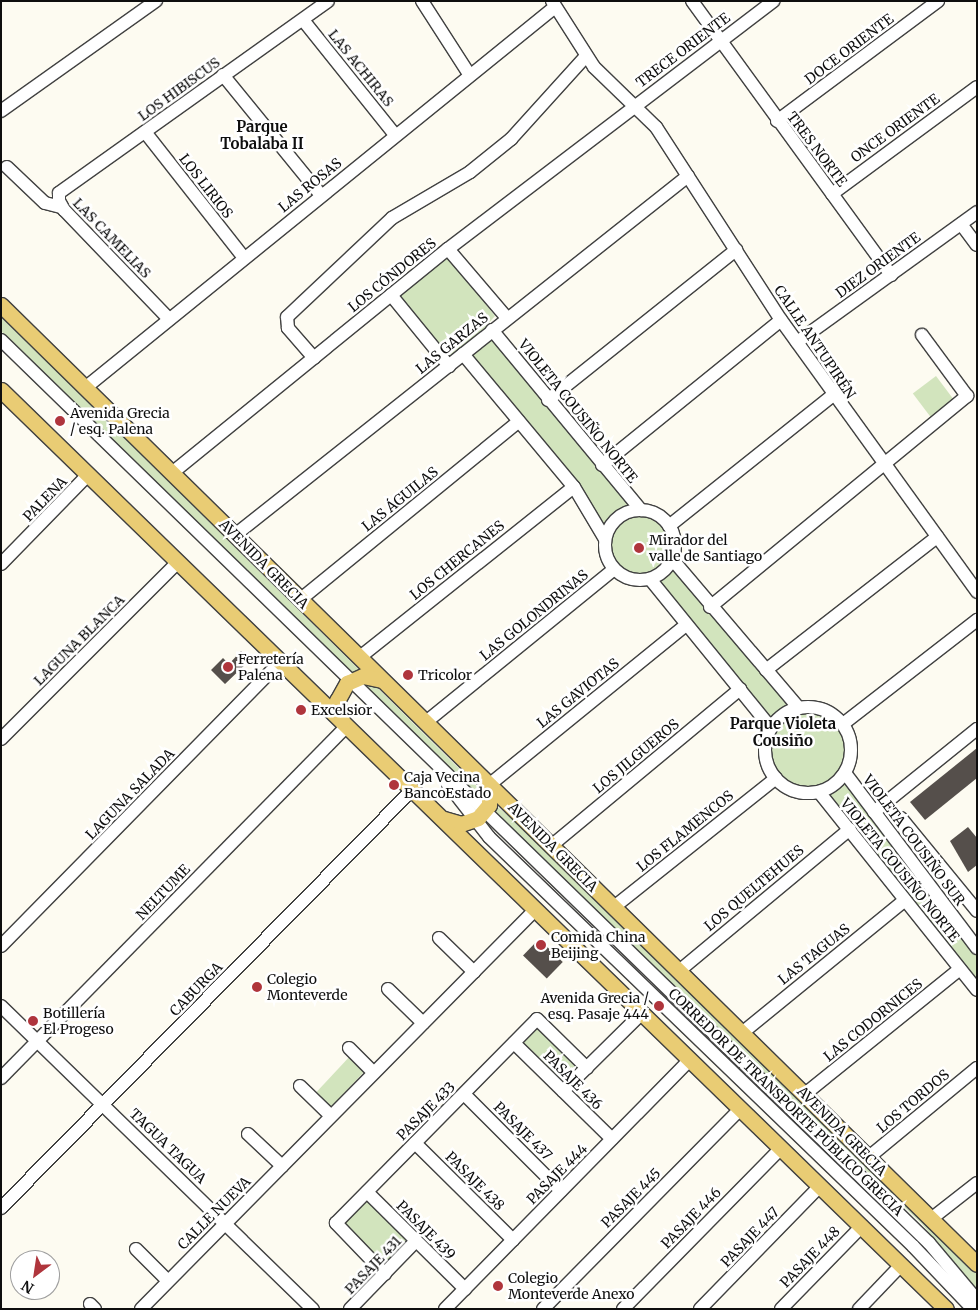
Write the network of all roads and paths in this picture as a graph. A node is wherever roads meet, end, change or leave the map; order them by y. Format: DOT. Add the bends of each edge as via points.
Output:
graph roads {
  1 [pos="156,1"];
  2 [pos="328,1"];
  3 [pos="422,1"];
  4 [pos="692,1"];
  5 [pos="773,1"];
  6 [pos="938,1"];
  7 [pos="554,4"];
  8 [pos="303,20"];
  9 [pos="719,42"];
  10 [pos="586,56"];
  11 [pos="470,74"];
  12 [pos="223,75"];
  13 [pos="977,87"];
  14 [pos="634,106"];
  15 [pos="1,111"];
  16 [pos="777,120"];
  17 [pos="145,132"];
  18 [pos="395,135"];
  19 [pos="7,167"];
  20 [pos="688,176"];
  21 [pos="832,194"];
  22 [pos="321,195"];
  23 [pos="61,207"];
  24 [pos="977,212"];
  25 [pos="961,224"];
  26 [pos="977,245"];
  27 [pos="448,249"];
  28 [pos="736,250"];
  29 [pos="244,258"];
  30 [pos="891,274"];
  31 [pos="391,295"];
  32 [pos="1,305"];
  33 [pos="507,318"];
  34 [pos="169,319"];
  35 [pos="781,320"];
  36 [pos="492,330"];
  37 [pos="922,335"];
  38 [pos="1,340"];
  39 [pos="797,342"];
  40 [pos="1,352"];
  41 [pos="463,354"];
  42 [pos="314,358"];
  43 [pos="449,366"];
  44 [pos="86,388"];
  45 [pos="1,390"];
  46 [pos="833,395"];
  47 [pos="548,400"];
  48 [pos="519,421"];
  49 [pos="602,465"];
  50 [pos="885,466"];
  51 [pos="172,473"];
  52 [pos="88,475"];
  53 [pos="574,486"];
  54 [pos="640,510"];
  55 [pos="669,526"];
  56 [pos="235,535"];
  57 [pos="937,537"];
  58 [pos="605,539"];
  59 [pos="672,559"];
  60 [pos="178,562"];
  61 [pos="1,564"];
  62 [pos="614,569"];
  63 [pos="650,579"];
  64 [pos="975,586"];
  65 [pos="301,599"];
  66 [pos="710,607"];
  67 [pos="977,620"];
  68 [pos="686,625"];
  69 [pos="360,657"];
  70 [pos="280,662"];
  71 [pos="766,670"];
  72 [pos="349,682"];
  73 [pos="391,688"];
  74 [pos="740,689"];
  75 [pos="799,708"];
  76 [pos="426,722"];
  77 [pos="843,724"];
  78 [pos="347,726"];
  79 [pos="771,728"];
  80 [pos="977,729"];
  81 [pos="1,739"];
  82 [pos="845,773"];
  83 [pos="776,778"];
  84 [pos="489,785"];
  85 [pos="412,790"];
  86 [pos="819,792"];
  87 [pos="485,811"];
  88 [pos="874,812"];
  89 [pos="901,818"];
  90 [pos="442,819"];
  91 [pos="473,821"];
  92 [pos="850,829"];
  93 [pos="551,846"];
  94 [pos="905,900"];
  95 [pos="614,907"];
  96 [pos="535,910"];
  97 [pos="977,911"];
  98 [pos="439,938"];
  99 [pos="1,946"];
  100 [pos="977,948"];
  101 [pos="960,969"];
  102 [pos="679,971"];
  103 [pos="474,972"];
  104 [pos="388,989"];
  105 [pos="977,990"];
  106 [pos="1,1006"];
  107 [pos="642,1013"];
  108 [pos="423,1023"];
  109 [pos="742,1033"];
  110 [pos="38,1041"];
  111 [pos="514,1043"];
  112 [pos="349,1048"];
  113 [pos="690,1060"];
  114 [pos="587,1068"];
  115 [pos="977,1068"];
  116 [pos="374,1072"];
  117 [pos="1,1078"];
  118 [pos="300,1086"];
  119 [pos="563,1091"];
  120 [pos="464,1094"];
  121 [pos="805,1094"];
  122 [pos="103,1105"];
  123 [pos="740,1108"];
  124 [pos="331,1116"];
  125 [pos="248,1134"];
  126 [pos="612,1139"];
  127 [pos="415,1143"];
  128 [pos="781,1148"];
  129 [pos="869,1157"];
  130 [pos="282,1166"];
  131 [pos="977,1183"];
  132 [pos="820,1186"];
  133 [pos="561,1190"];
  134 [pos="367,1192"];
  135 [pos="1,1208"];
  136 [pos="931,1219"];
  137 [pos="226,1223"];
  138 [pos="862,1226"];
  139 [pos="513,1240"];
  140 [pos="416,1241"];
  141 [pos="136,1249"];
  142 [pos="977,1264"];
  143 [pos="901,1265"];
  144 [pos="385,1274"];
  145 [pos="168,1281"];
  146 [pos="465,1289"];
  147 [pos="977,1300"];
  148 [pos="943,1308"];
  149 [pos="141,1309"];
  150 [pos="312,1309"];
  151 [pos="350,1309"];
  152 [pos="445,1309"];
  153 [pos="543,1309"];
  154 [pos="623,1309"];
  155 [pos="700,1309"];
  156 [pos="781,1309"];
  157 [pos="859,1309"];
  158 [pos="973,1309"];
  1 -- 15 [label="street"];
  2 -- 8 [label="street, LOS HIBISCUS"];
  3 -- 11 [label="street"];
  4 -- 9 [label="street, TRES NORTE"];
  5 -- 9 [label="street, TRECE ORIENTE"];
  6 -- 16 [label="street, DOCE ORIENTE"];
  7 -- 10 [label="street, CALLE ANTUPIRÉN"];
  7 -- 11 [label="street, LAS ROSAS"];
  8 -- 12 [label="street, LOS HIBISCUS"];
  8 -- 18 [label="street, LAS ACHIRAS"];
  9 -- 14 [label="street, TRECE ORIENTE"];
  9 -- 16 [label="street, TRES NORTE"];
  10 -- 14 [label="street, CALLE ANTUPIRÉN"];
  10 -- 42 [label="street" via="511,138 470,172 392,218 287,317 288,328"];
  11 -- 18 [label="street, LAS ROSAS"];
  12 -- 17 [label="street, LOS HIBISCUS"];
  12 -- 22 [label="street"];
  13 -- 21 [label="street, ONCE ORIENTE"];
  14 -- 20 [label="street, CALLE ANTUPIRÉN" via="656,127"];
  14 -- 27 [label="street, LOS CÓNDORES"];
  16 -- 21 [label="street, TRES NORTE"];
  17 -- 23 [label="street, LOS HIBISCUS" via="65,187 59,193"];
  17 -- 29 [label="street, LOS LIRIOS"];
  18 -- 22 [label="street, LAS ROSAS"];
  19 -- 23 [label="street, LAS CAMELIAS" via="45,203"];
  20 -- 28 [label="street, CALLE ANTUPIRÉN"];
  20 -- 33 [label="street, LAS GARZAS"];
  21 -- 30 [label="street, TRES NORTE"];
  22 -- 29 [label="street, LAS ROSAS"];
  23 -- 34 [label="street, LAS CAMELIAS"];
  24 -- 25 [label="street, DIEZ ORIENTE"];
  25 -- 26 [label="street"];
  25 -- 30 [label="street, DIEZ ORIENTE"];
  27 -- 31 [label="street, LOS CÓNDORES"];
  27 -- 33 [label="street"];
  28 -- 35 [label="street, CALLE ANTUPIRÉN"];
  28 -- 47 [label="street"];
  29 -- 34 [label="street, LAS ROSAS"];
  30 -- 39 [label="street, DIEZ ORIENTE"];
  31 -- 42 [label="street, LOS CÓNDORES"];
  31 -- 43 [label="street"];
  32 -- 44 [label="main road, AVENIDA GRECIA"];
  33 -- 36 [label="street, LAS GARZAS"];
  34 -- 44 [label="street, LAS ROSAS"];
  35 -- 39 [label="street, CALLE ANTUPIRÉN"];
  35 -- 49 [label="street"];
  36 -- 41 [label="street, LAS GARZAS"];
  36 -- 47 [label="street, VIOLETA COUSIÑO NORTE"];
  37 -- 50 [label="street" via="967,396"];
  38 -- 72 [label="street, CORREDOR DE TRANSPORTE PÚBLICO GRECIA"];
  39 -- 46 [label="street, CALLE ANTUPIRÉN"];
  40 -- 72 [label="street, CORREDOR DE TRANSPORTE PÚBLICO GRECIA"];
  41 -- 43 [label="street, LAS GARZAS"];
  41 -- 48 [label="street"];
  42 -- 51 [label="street, LOS CÓNDORES"];
  43 -- 56 [label="street, LAS GARZAS"];
  44 -- 51 [label="main road, AVENIDA GRECIA"];
  45 -- 52 [label="main road"];
  46 -- 50 [label="street, CALLE ANTUPIRÉN"];
  46 -- 55 [label="street"];
  47 -- 49 [label="street, VIOLETA COUSIÑO NORTE"];
  48 -- 53 [label="street"];
  48 -- 65 [label="street, LAS ÁGUILAS"];
  49 -- 54 [label="street, VIOLETA COUSIÑO NORTE"];
  50 -- 57 [label="street, CALLE ANTUPIRÉN"];
  50 -- 66 [label="street"];
  51 -- 56 [label="main road, AVENIDA GRECIA"];
  52 -- 60 [label="main road"];
  52 -- 61 [label="street, PALENA"];
  53 -- 58 [label="street"];
  53 -- 69 [label="street, LOS CHERCANES"];
  54 -- 55 [label="street" via="652,512"];
  54 -- 58 [label="street" via="621,515"];
  55 -- 59 [label="street" via="675,548"];
  56 -- 65 [label="main road, AVENIDA GRECIA"];
  57 -- 64 [label="street, CALLE ANTUPIRÉN"];
  57 -- 71 [label="street"];
  58 -- 62 [label="street" via="605,550"];
  59 -- 63 [label="street" via="663,571"];
  59 -- 66 [label="street"];
  60 -- 70 [label="main road"];
  60 -- 81 [label="street, LAGUNA BLANCA"];
  62 -- 63 [label="street" via="631,579"];
  62 -- 76 [label="street, LAS GOLONDRINAS"];
  63 -- 68 [label="street"];
  65 -- 69 [label="main road, AVENIDA GRECIA"];
  66 -- 71 [label="street"];
  67 -- 77 [label="street"];
  68 -- 74 [label="street"];
  68 -- 84 [label="street, LAS GAVIOTAS"];
  69 -- 73 [label="main road, AVENIDA GRECIA"];
  70 -- 78 [label="main road"];
  70 -- 99 [label="street, LAGUNA SALADA"];
  71 -- 75 [label="street"];
  72 -- 73 [label="main road" via="371,676"];
  72 -- 78 [label="main road" via="339,695 337,706"];
  72 -- 87 [label="street, CORREDOR DE TRANSPORTE PÚBLICO GRECIA"];
  72 -- 91 [label="street, CORREDOR DE TRANSPORTE PÚBLICO GRECIA" via="450,787"];
  73 -- 76 [label="main road, AVENIDA GRECIA"];
  74 -- 79 [label="street"];
  74 -- 93 [label="street, LOS JILGUEROS"];
  75 -- 77 [label="street" via="815,707 831,713"];
  75 -- 79 [label="street" via="783,715"];
  76 -- 84 [label="main road, AVENIDA GRECIA"];
  77 -- 82 [label="street" via="850,740 851,757"];
  78 -- 85 [label="main road"];
  78 -- 110 [label="street, NELTUME"];
  79 -- 83 [label="street" via="765,745 767,762"];
  80 -- 88 [label="street"];
  82 -- 86 [label="street" via="834,785"];
  82 -- 88 [label="street, VIOLETA COUSIÑO SUR"];
  83 -- 86 [label="street" via="795,791"];
  83 -- 95 [label="street, LOS FLAMENCOS"];
  84 -- 87 [label="main road" via="491,799"];
  84 -- 93 [label="main road, AVENIDA GRECIA"];
  85 -- 90 [label="main road"];
  85 -- 122 [label="street, CABURGA"];
  86 -- 92 [label="street, VIOLETA COUSIÑO NORTE"];
  87 -- 91 [label="main road"];
  87 -- 147 [label="street, CORREDOR DE TRANSPORTE PÚBLICO GRECIA" via="929,1243"];
  88 -- 100 [label="street, VIOLETA COUSIÑO SUR"];
  89 -- 97 [label="street"];
  90 -- 91 [label="main road" via="461,824"];
  90 -- 96 [label="main road"];
  91 -- 158 [label="street, CORREDOR DE TRANSPORTE PÚBLICO GRECIA" via="906,1239"];
  92 -- 94 [label="street, VIOLETA COUSIÑO NORTE"];
  92 -- 102 [label="street, LOS QUELTEHUES"];
  93 -- 95 [label="main road, AVENIDA GRECIA"];
  94 -- 101 [label="street, VIOLETA COUSIÑO NORTE"];
  94 -- 109 [label="street, LAS TAGUAS"];
  95 -- 102 [label="main road, AVENIDA GRECIA"];
  96 -- 103 [label="street, CALLE NUEVA"];
  96 -- 107 [label="main road"];
  98 -- 103 [label="street"];
  101 -- 105 [label="street, VIOLETA COUSIÑO NORTE"];
  101 -- 121 [label="street, LAS CODORNICES"];
  102 -- 109 [label="main road, AVENIDA GRECIA"];
  103 -- 108 [label="street, CALLE NUEVA"];
  104 -- 108 [label="street"];
  106 -- 110 [label="street, TAGUA TAGUA"];
  107 -- 113 [label="main road"];
  107 -- 114 [label="street"];
  108 -- 116 [label="street, CALLE NUEVA"];
  109 -- 121 [label="main road, AVENIDA GRECIA"];
  110 -- 117 [label="street, NELTUME"];
  110 -- 122 [label="street, TAGUA TAGUA"];
  111 -- 114 [label="street, PASAJE 433" via="538,1019"];
  111 -- 119 [label="street, PASAJE 436"];
  111 -- 120 [label="street, PASAJE 433"];
  112 -- 116 [label="street"];
  113 -- 123 [label="main road"];
  113 -- 126 [label="street, PASAJE 444"];
  114 -- 119 [label="street"];
  115 -- 129 [label="street, LOS TORDOS"];
  116 -- 124 [label="street, CALLE NUEVA"];
  118 -- 124 [label="street"];
  119 -- 126 [label="street, PASAJE 436"];
  120 -- 127 [label="street, PASAJE 433"];
  120 -- 133 [label="street, PASAJE 437"];
  121 -- 129 [label="main road, AVENIDA GRECIA"];
  122 -- 135 [label="street, CABURGA"];
  122 -- 137 [label="street, TAGUA TAGUA"];
  123 -- 128 [label="main road"];
  123 -- 153 [label="street, PASAJE 445"];
  124 -- 130 [label="street, CALLE NUEVA"];
  125 -- 130 [label="street"];
  126 -- 133 [label="street, PASAJE 444"];
  127 -- 134 [label="street, PASAJE 433"];
  127 -- 139 [label="street, PASAJE 438"];
  128 -- 132 [label="main road"];
  128 -- 154 [label="street, PASAJE 446"];
  129 -- 136 [label="main road, AVENIDA GRECIA"];
  130 -- 137 [label="street, CALLE NUEVA"];
  131 -- 136 [label="street"];
  132 -- 138 [label="main road"];
  132 -- 155 [label="street, PASAJE 447"];
  133 -- 139 [label="street, PASAJE 444"];
  134 -- 140 [label="street, PASAJE 439"];
  134 -- 144 [label="street, PASAJE 433" via="336,1223"];
  136 -- 142 [label="main road, AVENIDA GRECIA"];
  137 -- 145 [label="street, CALLE NUEVA"];
  137 -- 150 [label="street, TAGUA TAGUA"];
  138 -- 143 [label="main road"];
  138 -- 156 [label="street, PASAJE 448"];
  139 -- 146 [label="street, PASAJE 444"];
  140 -- 144 [label="street, PASAJE 431"];
  140 -- 146 [label="street, PASAJE 439"];
  141 -- 145 [label="street"];
  143 -- 148 [label="main road"];
  143 -- 157 [label="street"];
  144 -- 151 [label="street, PASAJE 431"];
  145 -- 149 [label="street, CALLE NUEVA"];
  146 -- 152 [label="street, PASAJE 444"];
}
